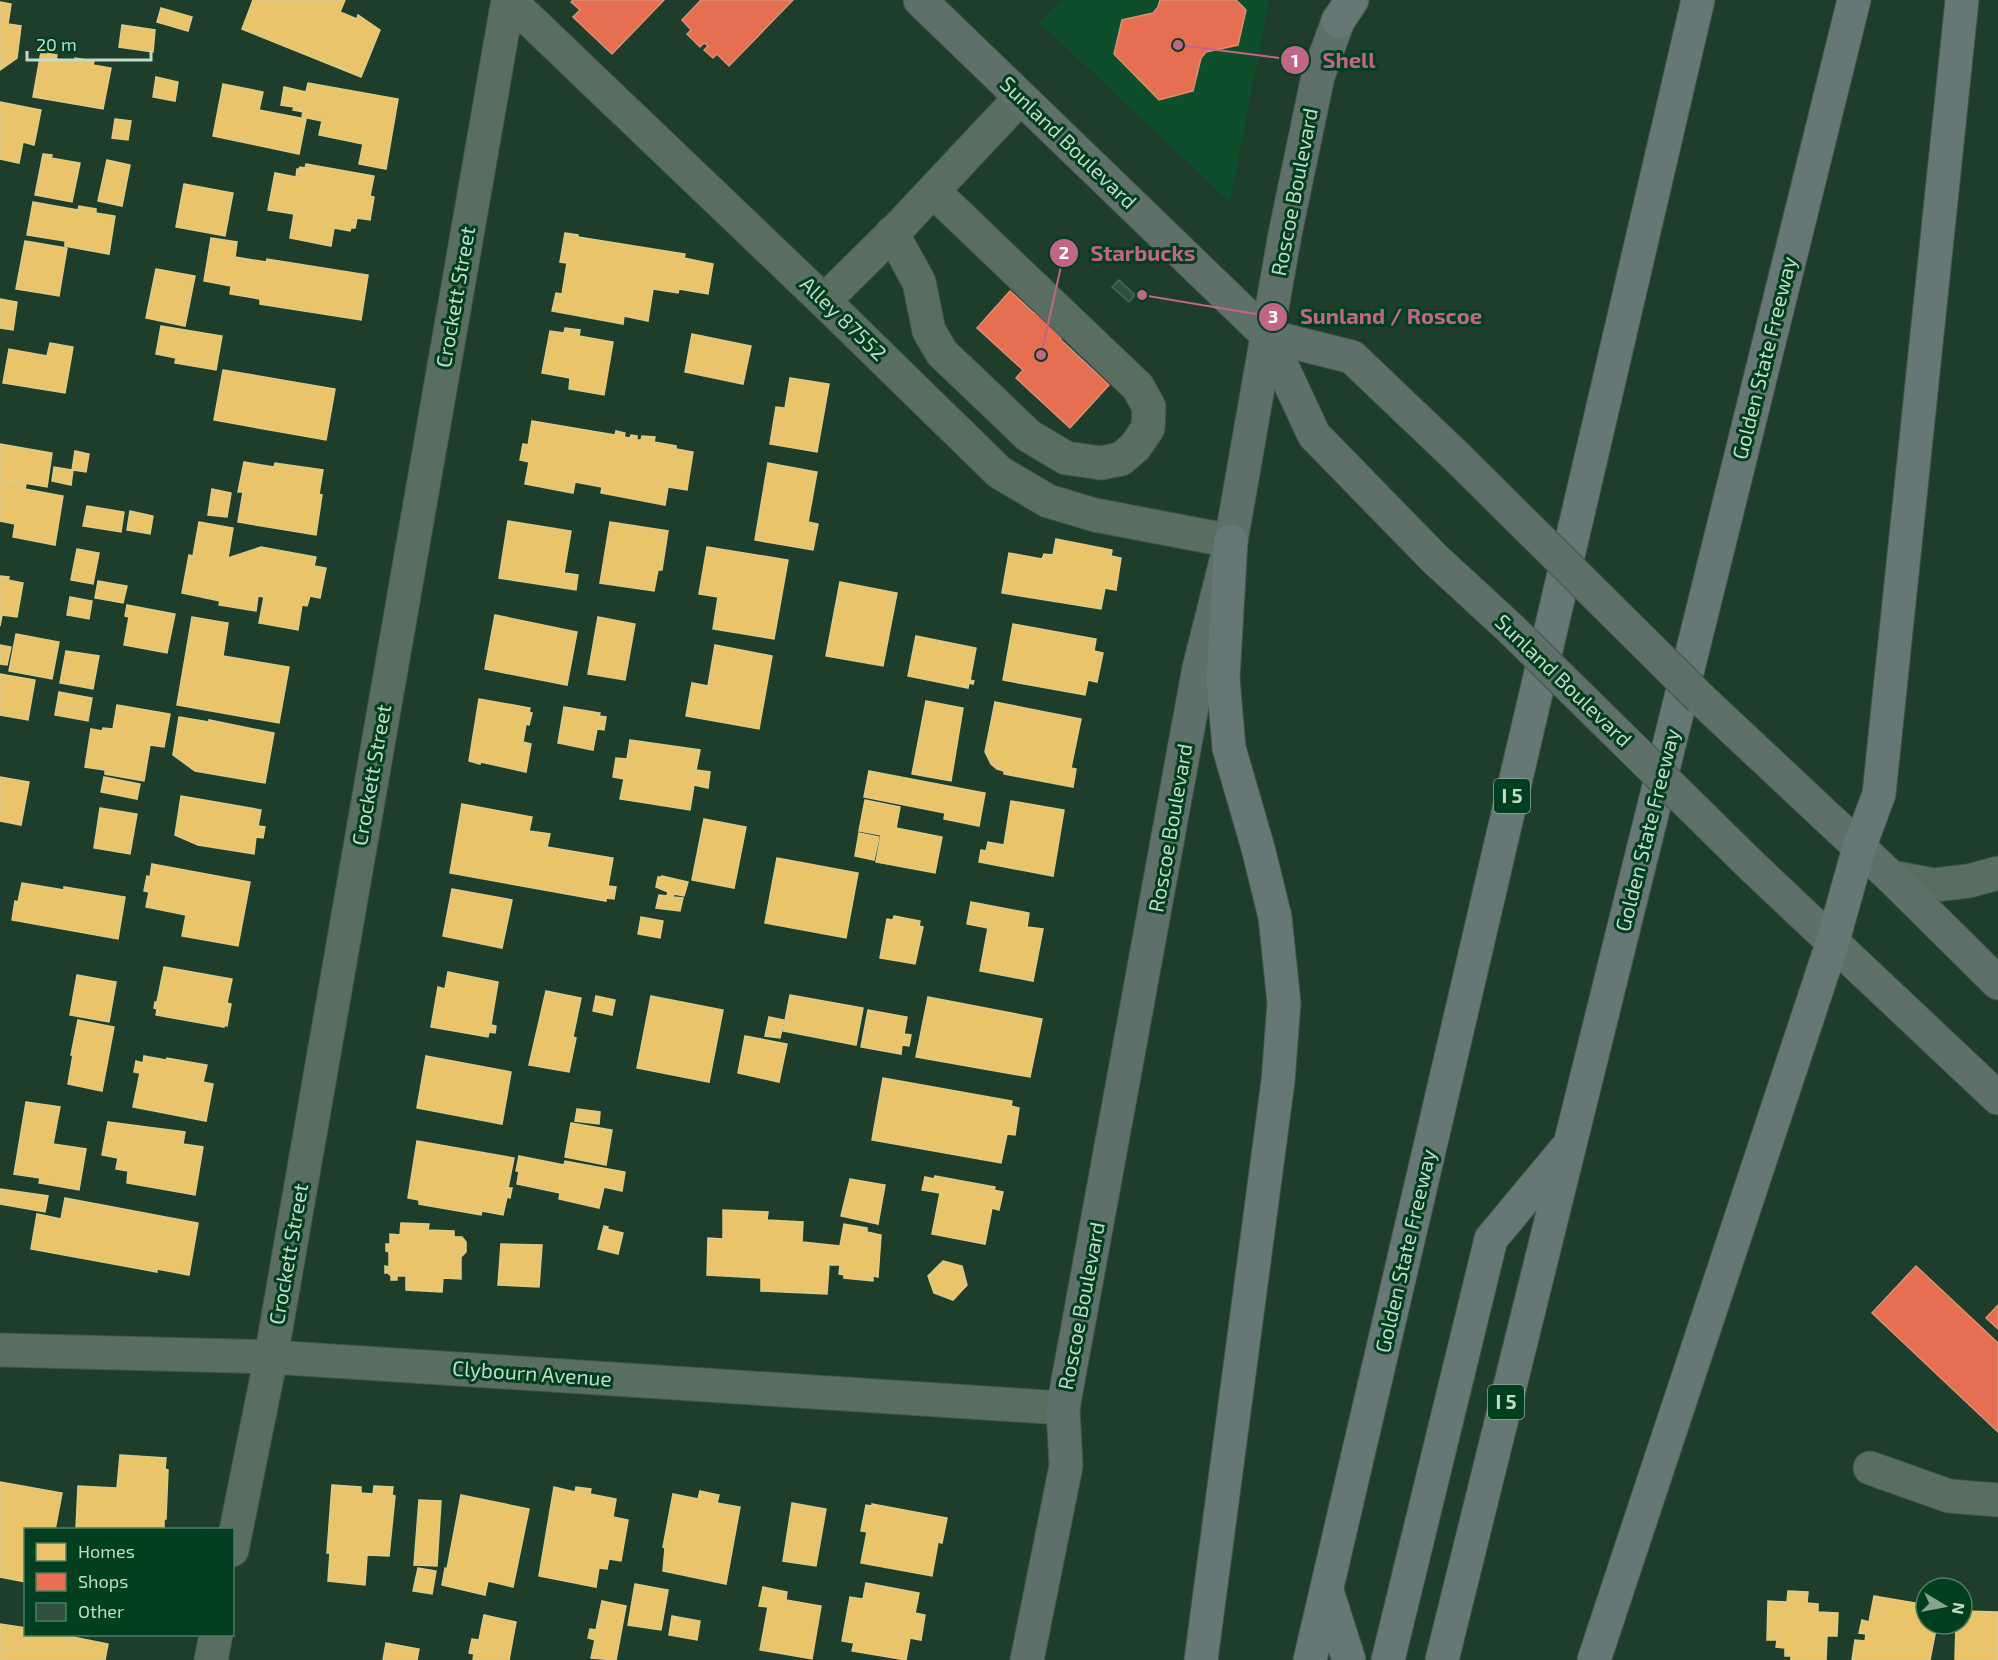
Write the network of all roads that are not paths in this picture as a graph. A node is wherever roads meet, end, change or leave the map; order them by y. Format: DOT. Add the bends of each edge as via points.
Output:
graph roads {
  1 [pos="509,0"];
  2 [pos="920,0"];
  3 [pos="1698,0"];
  4 [pos="1854,0"];
  5 [pos="1962,0"];
  6 [pos="1342,7"];
  7 [pos="1020,98"];
  8 [pos="933,191"];
  9 [pos="892,233"];
  10 [pos="824,301"];
  11 [pos="1268,336"];
  12 [pos="1231,541"];
  13 [pos="1859,848"];
  14 [pos="1998,873"];
  15 [pos="1890,877"];
  16 [pos="1832,944"];
  17 [pos="1998,983"];
  18 [pos="1998,1098"];
  19 [pos="1570,1144"];
  20 [pos="0,1350"];
  21 [pos="271,1357"];
  22 [pos="1063,1408"];
  23 [pos="1870,1468"];
  24 [pos="1998,1500"];
  25 [pos="234,1540"];
  26 [pos="1327,1591"];
  27 [pos="216,1636"];
  28 [pos="211,1660"];
  29 [pos="1027,1660"];
  30 [pos="1201,1660"];
  31 [pos="1310,1660"];
  32 [pos="1349,1660"];
  33 [pos="1388,1660"];
  34 [pos="1442,1660"];
  35 [pos="1594,1660"];
  1 -- 10 [label="street, Alley 87552"];
  1 -- 21 [label="street, Crockett Street"];
  2 -- 7 [label="main road, Sunland Boulevard"];
  3 -- 26 [label="highway, Golden State Freeway / I 5"];
  4 -- 19 [label="highway, Golden State Freeway / I 5"];
  5 -- 13 [label="highway" via="1879,794"];
  6 -- 11 [label="main road, Roscoe Boulevard" via="1318,76"];
  7 -- 8 [label="street"];
  7 -- 11 [label="main road, Sunland Boulevard"];
  8 -- 9 [label="street"];
  8 -- 9 [label="street" via="1138,387 1149,407 1149,417 1148,428 1135,447 1121,459 1101,463 1066,458 1029,436 942,353 929,331 919,282"];
  9 -- 10 [label="street"];
  10 -- 12 [label="street, Alley 87552" via="999,472 1048,501 1095,515"];
  11 -- 12 [label="main road, Roscoe Boulevard"];
  11 -- 13 [label="main road, Sunland Boulevard, bridge" via="1352,357"];
  11 -- 16 [label="main road, Sunland Boulevard, bridge" via="1314,435 1435,559"];
  12 -- 22 [label="main road, Roscoe Boulevard" via="1199,668"];
  12 -- 30 [label="highway" via="1223,679 1229,748 1275,917 1284,1003 1278,1081"];
  13 -- 15 [label="main road, Sunland Boulevard"];
  13 -- 16 [label="highway"];
  14 -- 15 [label="street" via="1934,885"];
  15 -- 17 [label="main road, Sunland Boulevard"];
  16 -- 18 [label="main road, Sunland Boulevard"];
  16 -- 35 [label="highway"];
  19 -- 33 [label="highway" via="1491,1239"];
  19 -- 34 [label="highway, Golden State Freeway / I 5"];
  20 -- 21 [label="street, Clybourn Avenue"];
  21 -- 22 [label="street, Clybourn Avenue"];
  21 -- 25 [label="street, Crockett Street"];
  22 -- 29 [label="main road, Roscoe Boulevard" via="1066,1466"];
  23 -- 24 [label="street" via="1949,1496"];
  26 -- 31 [label="highway, Golden State Freeway / I 5"];
  26 -- 32 [label="highway"];
  27 -- 28 [label="street"];
}
